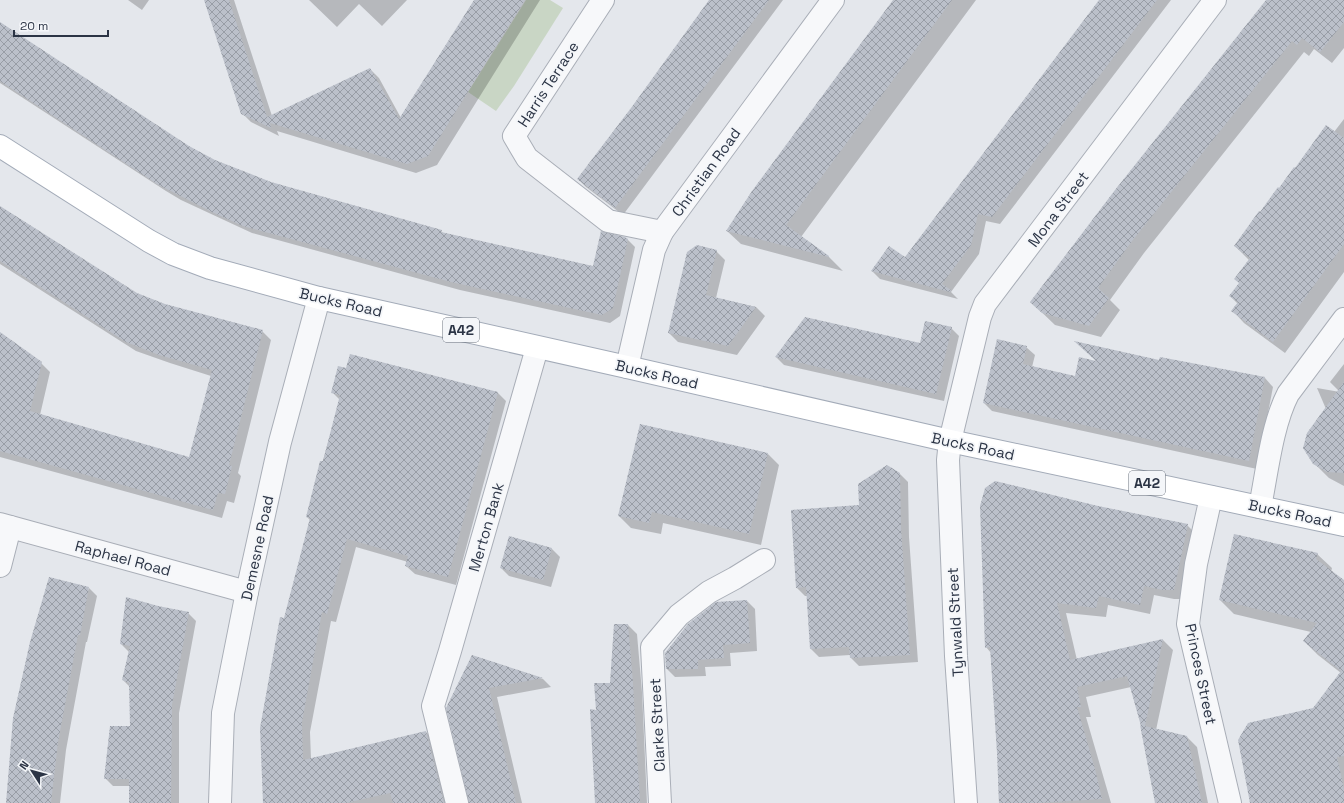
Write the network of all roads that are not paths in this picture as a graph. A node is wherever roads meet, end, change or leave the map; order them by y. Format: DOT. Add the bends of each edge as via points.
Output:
graph roads {
  1 [pos="602,0"];
  2 [pos="833,0"];
  3 [pos="1215,0"];
  4 [pos="0,146"];
  5 [pos="662,232"];
  6 [pos="319,298"];
  7 [pos="1344,319"];
  8 [pos="537,348"];
  9 [pos="627,367"];
  10 [pos="950,441"];
  11 [pos="1211,497"];
  12 [pos="1260,507"];
  13 [pos="1344,525"];
  14 [pos="5,526"];
  15 [pos="764,560"];
  16 [pos="0,566"];
  17 [pos="247,592"];
  18 [pos="220,803"];
  19 [pos="457,803"];
  20 [pos="660,803"];
  21 [pos="966,803"];
  22 [pos="1230,803"];
  1 -- 5 [label="street, Harris Terrace" via="514,136 527,158 608,221"];
  2 -- 5 [label="street, Christian Road"];
  3 -- 10 [label="street, Mona Street" via="985,304"];
  4 -- 6 [label="main road, Bucks Road / A42" via="173,254 210,268"];
  5 -- 9 [label="street, Christian Road" via="654,250"];
  6 -- 8 [label="main road, Bucks Road / A42"];
  6 -- 17 [label="street, Demesne Road" via="280,442"];
  7 -- 12 [label="street" via="1288,394 1282,406"];
  8 -- 9 [label="main road, Bucks Road / A42"];
  8 -- 19 [label="street, Merton Bank" via="433,706"];
  9 -- 10 [label="main road, Bucks Road / A42"];
  10 -- 11 [label="main road, Bucks Road / A42"];
  10 -- 21 [label="street, Tynwald Street" via="948,460 956,648"];
  11 -- 12 [label="main road, Bucks Road / A42"];
  11 -- 22 [label="street, Princes Street" via="1196,564 1188,624"];
  12 -- 13 [label="main road, Bucks Road / A42"];
  14 -- 16 [label="street"];
  14 -- 17 [label="street, Raphael Road"];
  15 -- 20 [label="street, Clarke Street" via="709,592 685,610 652,646"];
  17 -- 18 [label="street, Demesne Road" via="223,713"];
}
